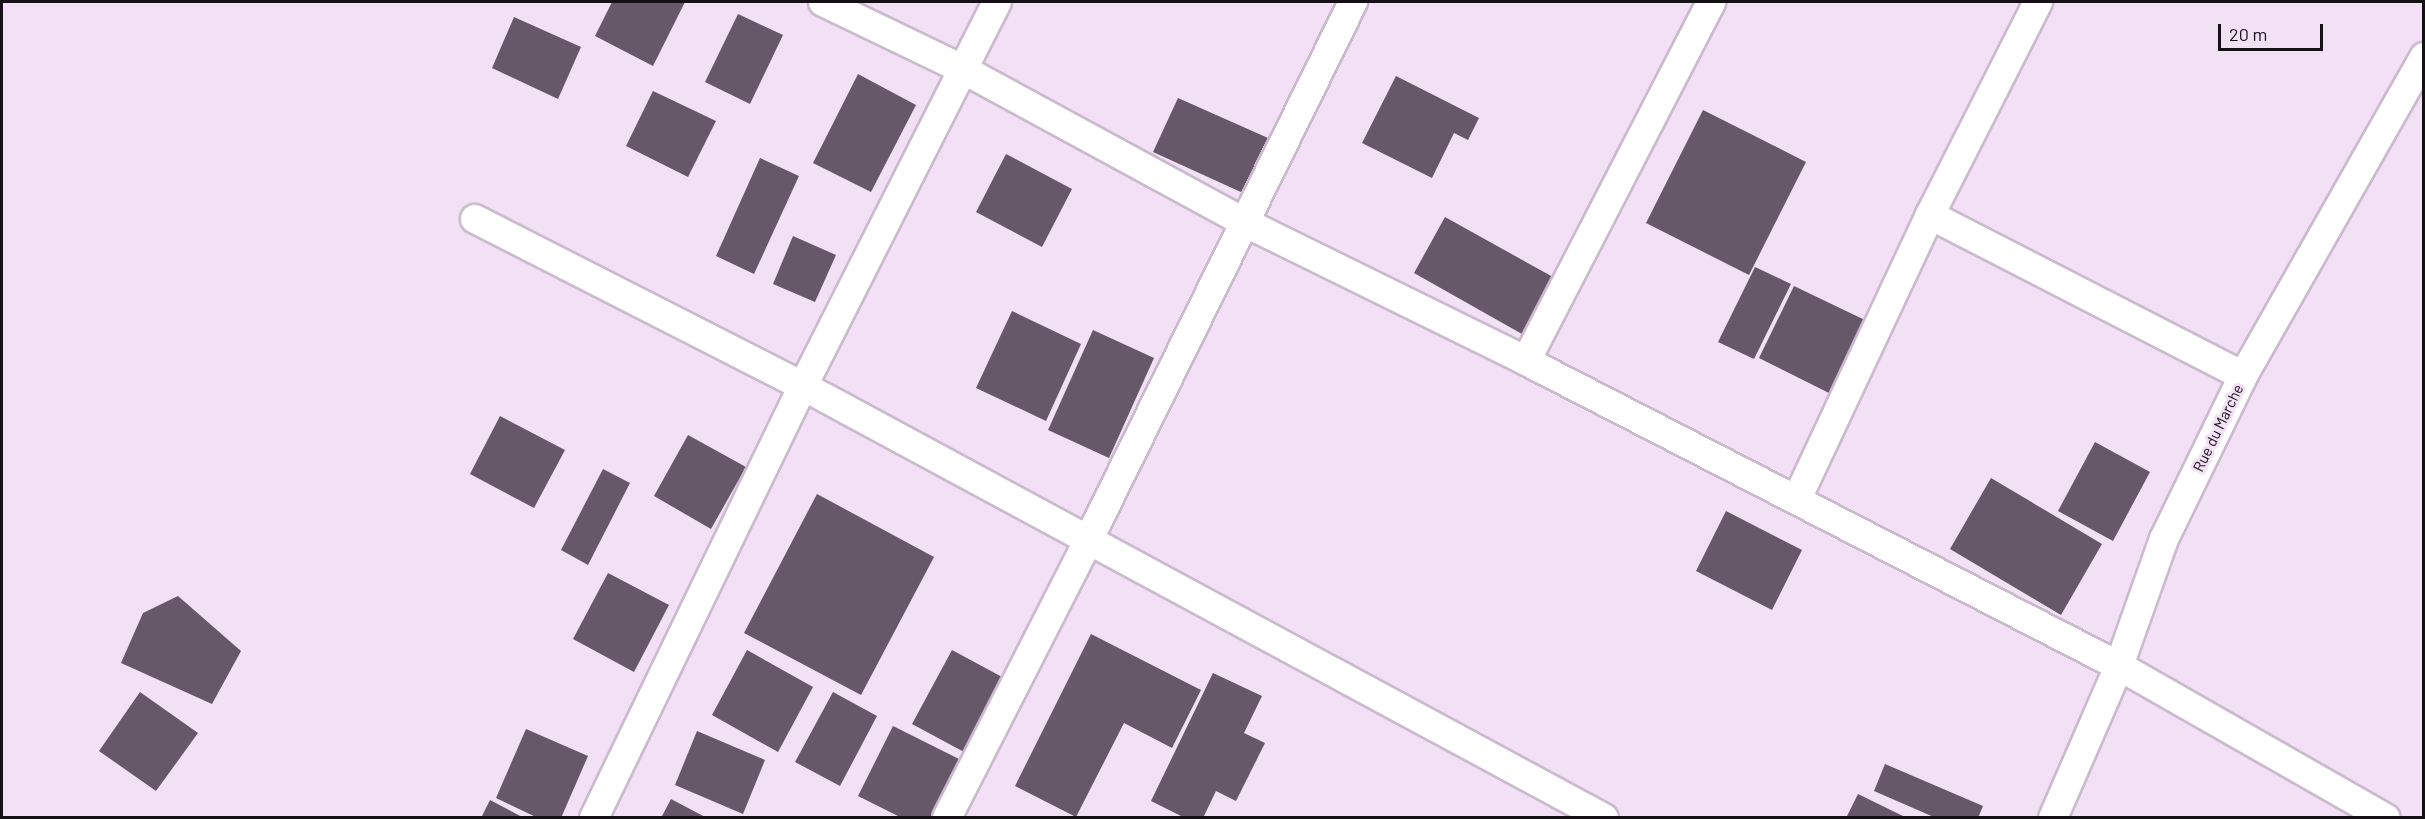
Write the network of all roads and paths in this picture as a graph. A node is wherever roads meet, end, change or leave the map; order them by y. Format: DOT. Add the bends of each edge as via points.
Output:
graph roads {
  1 [pos="823,2"];
  2 [pos="997,2"];
  3 [pos="1353,2"];
  4 [pos="1711,2"];
  5 [pos="2038,2"];
  6 [pos="2424,57"];
  7 [pos="964,70"];
  8 [pos="1930,215"];
  9 [pos="475,219"];
  10 [pos="1242,221"];
  11 [pos="1526,361"];
  12 [pos="2243,376"];
  13 [pos="803,386"];
  14 [pos="1797,499"];
  15 [pos="1088,541"];
  16 [pos="2119,666"];
  17 [pos="594,818"];
  18 [pos="947,818"];
  19 [pos="1604,818"];
  20 [pos="2053,818"];
  21 [pos="2386,818"];
  1 -- 7 [label="street"];
  2 -- 7 [label="street"];
  3 -- 10 [label="street"];
  4 -- 11 [label="street"];
  5 -- 8 [label="street"];
  6 -- 12 [label="street, Rue du Marche"];
  7 -- 10 [label="street"];
  7 -- 13 [label="street"];
  8 -- 12 [label="street"];
  8 -- 14 [label="street"];
  9 -- 13 [label="street"];
  10 -- 11 [label="street"];
  10 -- 15 [label="street"];
  11 -- 14 [label="street"];
  12 -- 16 [label="street, Rue du Marche" via="2164,539"];
  13 -- 15 [label="street"];
  13 -- 17 [label="street"];
  14 -- 16 [label="street"];
  15 -- 18 [label="street"];
  15 -- 19 [label="street"];
  16 -- 20 [label="street, Rue du Marche"];
  16 -- 21 [label="street"];
}
